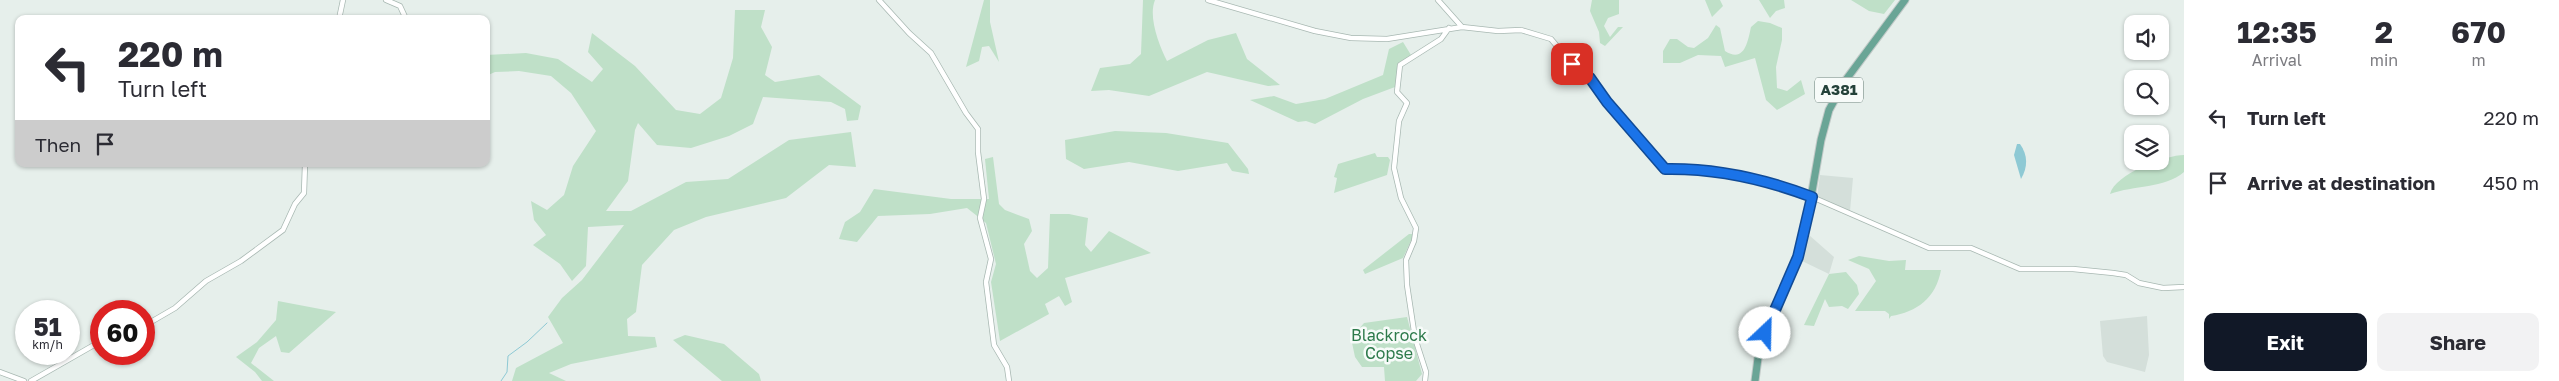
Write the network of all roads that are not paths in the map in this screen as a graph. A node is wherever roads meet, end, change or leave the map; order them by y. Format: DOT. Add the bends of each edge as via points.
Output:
graph roads {
  1 [pos="343,0"];
  2 [pos="386,0"];
  3 [pos="879,0"];
  4 [pos="1208,0"];
  5 [pos="1438,0"];
  6 [pos="1905,0"];
  7 [pos="340,15"];
  8 [pos="404,15"];
  9 [pos="1462,27"];
  10 [pos="1449,28"];
  11 [pos="305,167"];
  12 [pos="1812,197"];
  13 [pos="2184,287"];
  14 [pos="155,320"];
  15 [pos="90,347"];
  16 [pos="0,372"];
  17 [pos="24,381"];
  18 [pos="31,381"];
  19 [pos="1009,381"];
  20 [pos="1425,381"];
  21 [pos="1755,381"];
  1 -- 7 [label="street"];
  2 -- 8 [label="street" via="400,6"];
  3 -- 19 [label="street" via="932,53 978,129 984,199 980,218 991,259 986,282 994,345 1007,367"];
  4 -- 10 [label="street" via="1351,38 1387,39"];
  5 -- 9 [label="street"];
  6 -- 12 [label="main road, A381" via="1834,99 1821,140"];
  9 -- 10 [label="street"];
  9 -- 12 [label="street" via="1521,30 1551,39 1572,64 1590,78 1665,169 1731,173"];
  10 -- 20 [label="street" via="1441,39 1400,65 1397,86 1397,92 1407,103 1399,121 1394,168 1401,198 1416,228 1406,260 1407,285 1415,338 1426,372"];
  11 -- 14 [label="street" via="304,192 283,230"];
  12 -- 13 [label="street" via="1929,248 1971,248 2020,269 2113,272 2147,285"];
  12 -- 21 [label="main road, A381" via="1798,257 1760,343"];
  15 -- 18 [label="street"];
  16 -- 17 [label="street"];
}
